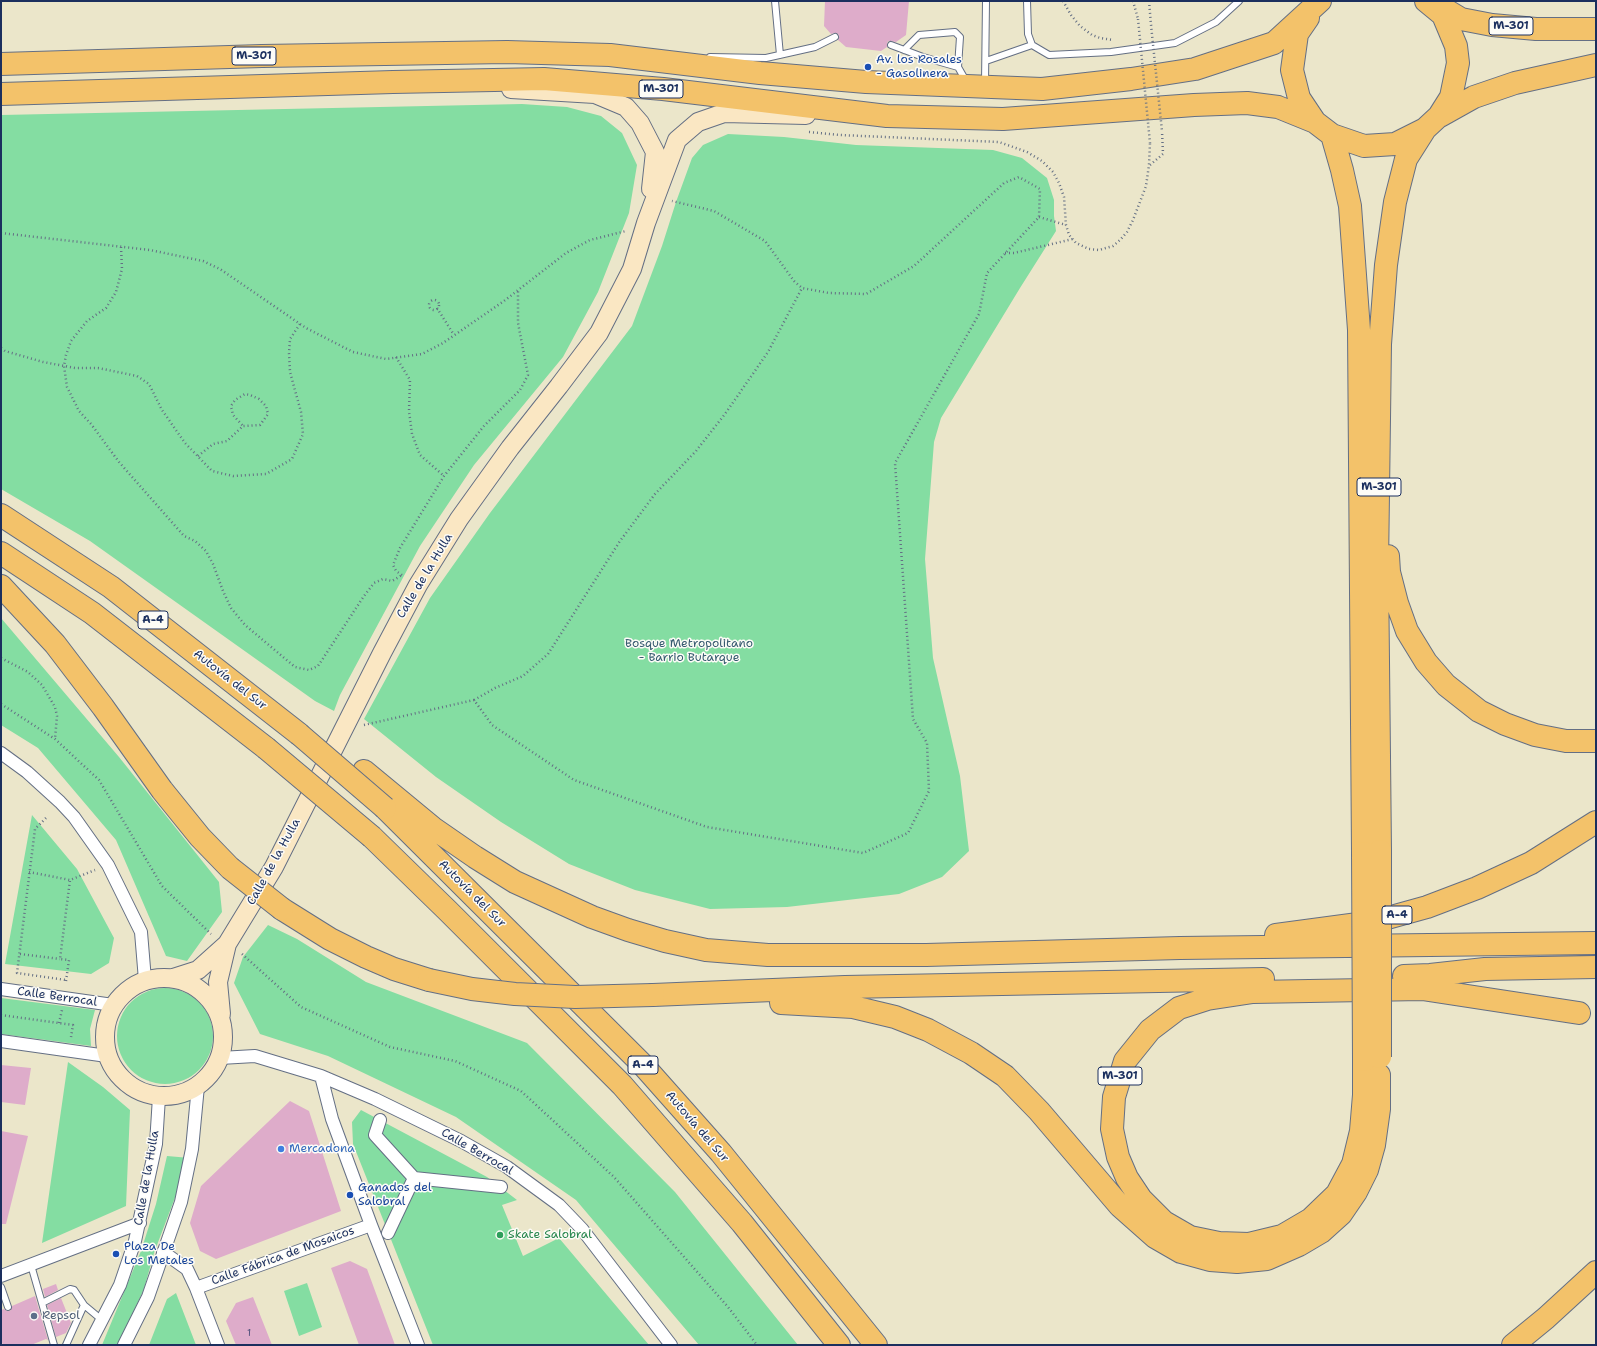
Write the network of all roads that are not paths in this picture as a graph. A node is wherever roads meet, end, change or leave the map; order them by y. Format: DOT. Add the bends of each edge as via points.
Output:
graph roads {
  1 [pos="775,1"];
  2 [pos="986,1"];
  3 [pos="1027,1"];
  4 [pos="1239,1"];
  5 [pos="1320,1"];
  6 [pos="1426,1"];
  7 [pos="1432,1"];
  8 [pos="1596,29"];
  9 [pos="835,38"];
  10 [pos="891,45"];
  11 [pos="1032,45"];
  12 [pos="904,50"];
  13 [pos="610,55"];
  14 [pos="780,55"];
  15 [pos="673,56"];
  16 [pos="704,56"];
  17 [pos="986,61"];
  18 [pos="1,64"];
  19 [pos="1596,65"];
  20 [pos="958,67"];
  21 [pos="393,82"];
  22 [pos="977,86"];
  23 [pos="1,94"];
  24 [pos="887,116"];
  25 [pos="1316,122"];
  26 [pos="1432,123"];
  27 [pos="1332,135"];
  28 [pos="646,223"];
  29 [pos="1379,470"];
  30 [pos="1,515"];
  31 [pos="1,552"];
  32 [pos="1,586"];
  33 [pos="1596,740"];
  34 [pos="1,753"];
  35 [pos="392,804"];
  36 [pos="1596,822"];
  37 [pos="1371,852"];
  38 [pos="1596,943"];
  39 [pos="1180,948"];
  40 [pos="234,949"];
  41 [pos="1596,968"];
  42 [pos="1430,975"];
  43 [pos="173,978"];
  44 [pos="144,980"];
  45 [pos="1,989"];
  46 [pos="662,995"];
  47 [pos="113,1005"];
  48 [pos="1588,1017"];
  49 [pos="221,1021"];
  50 [pos="1,1041"];
  51 [pos="107,1056"];
  52 [pos="220,1058"];
  53 [pos="1372,1058"];
  54 [pos="321,1076"];
  55 [pos="198,1086"];
  56 [pos="159,1097"];
  57 [pos="380,1120"];
  58 [pos="414,1178"];
  59 [pos="501,1187"];
  60 [pos="140,1223"];
  61 [pos="371,1224"];
  62 [pos="388,1233"];
  63 [pos="164,1252"];
  64 [pos="31,1265"];
  65 [pos="1596,1272"];
  66 [pos="1,1276"];
  67 [pos="196,1288"];
  68 [pos="1,1290"];
  69 [pos="42,1303"];
  70 [pos="84,1305"];
  71 [pos="8,1308"];
  72 [pos="102,1320"];
  73 [pos="54,1345"];
  74 [pos="66,1345"];
  75 [pos="89,1345"];
  76 [pos="124,1345"];
  77 [pos="218,1345"];
  78 [pos="418,1345"];
  79 [pos="671,1345"];
  80 [pos="839,1345"];
  81 [pos="876,1345"];
  82 [pos="1513,1345"];
  1 -- 14 [label="lane"];
  2 -- 17 [label="lane"];
  3 -- 11 [label="lane" via="1028,34"];
  4 -- 11 [label="lane" via="1216,22 1175,43 1111,52 1049,55"];
  5 -- 22 [label="highway, M-301" via="1299,17 1274,43 1195,69 1042,89"];
  5 -- 25 [label="highway, M-301" via="1297,34 1292,70 1299,98"];
  6 -- 26 [label="highway, M-301" via="1443,15 1456,46 1458,63 1450,97"];
  7 -- 8 [label="highway, M-301" via="1461,19 1492,25 1536,29"];
  9 -- 14 [label="lane" via="815,47"];
  10 -- 12 [label="lane"];
  11 -- 17 [label="lane"];
  12 -- 20 [label="lane"];
  12 -- 20 [label="lane" via="919,35 955,32 960,37"];
  13 -- 15 [label="lane"];
  13 -- 18 [label="highway, M-301" via="507,52"];
  13 -- 22 [label="highway, M-301" via="760,73 866,82"];
  14 -- 16 [label="lane" via="766,58"];
  17 -- 22 [label="lane"];
  19 -- 26 [label="highway, M-301" via="1515,83 1474,97"];
  20 -- 22 [label="lane"];
  21 -- 23 [label="highway, M-301"];
  21 -- 24 [label="highway, M-301" via="544,79 663,89"];
  21 -- 28 [label="street" via="595,94 626,107 640,123 655,152"];
  24 -- 25 [label="highway, M-301" via="1003,119 1247,104 1278,107"];
  24 -- 28 [label="street" via="724,113 698,122 677,140"];
  25 -- 27 [label="highway, M-301"];
  26 -- 27 [label="highway, M-301" via="1395,144 1364,146"];
  26 -- 29 [label="highway, M-301" via="1406,159 1395,202 1386,265 1380,344"];
  27 -- 37 [label="highway, M-301" via="1350,206 1358,330"];
  28 -- 40 [label="street, Calle de la Hulla" via="632,269 599,333 459,519 418,585 342,730"];
  29 -- 33 [label="highway, M-301" via="1389,572 1407,631 1426,662 1446,686 1478,711 1505,724 1535,735 1566,741"];
  29 -- 37 [label="highway, M-301"];
  30 -- 35 [label="highway, Autovía del Sur / A-4, bridge" via="111,587"];
  31 -- 80 [label="highway, A-4, bridge" via="92,613 266,748 372,837 622,1086 742,1223"];
  32 -- 46 [label="highway, bridge" via="55,644 162,790 200,837 230,868 282,909 330,939 394,970 472,989 575,997"];
  34 -- 44 [label="street" via="60,802 74,817 108,865 141,932"];
  35 -- 39 [label="highway" via="515,882 547,898 628,930 706,950 776,955 926,955"];
  35 -- 81 [label="highway, Autovía del Sur / A-4" via="642,1064 721,1153"];
  36 -- 39 [label="highway, A-4" via="1531,863 1427,907 1373,922"];
  37 -- 53 [label="highway, M-301, bridge"];
  38 -- 39 [label="highway"];
  40 -- 43 [label="street" via="198,970"];
  40 -- 49 [label="street" via="218,982"];
  41 -- 42 [label="highway" via="1485,969"];
  42 -- 46 [label="highway" via="845,987"];
  42 -- 48 [label="highway" via="1520,992"];
  43 -- 44 [label="street" via="158,977"];
  43 -- 49 [label="street" via="189,982 204,992 214,1005"];
  44 -- 47 [label="street" via="127,990"];
  45 -- 47 [label="street, Calle Berrocal"];
  46 -- 53 [label="highway, M-301" via="714,1003 853,1007 895,1017 928,1030 971,1053 1005,1076 1039,1111 1120,1206 1155,1237 1181,1252 1210,1260 1237,1262 1267,1259 1299,1246 1321,1232 1341,1214 1367,1170 1374,1144 1379,1109"];
  47 -- 51 [label="street" via="104,1030"];
  48 -- 53 [label="highway, M-301" via="1422,989 1253,992 1208,999 1179,1008 1150,1030 1125,1061 1114,1097 1112,1129 1118,1157 1127,1178 1140,1199 1164,1222 1190,1237 1219,1243 1249,1244 1282,1236 1311,1219 1336,1194 1352,1164 1361,1131 1364,1095"];
  49 -- 52 [label="street" via="224,1039"];
  50 -- 51 [label="street"];
  51 -- 56 [label="street" via="118,1076 136,1090"];
  52 -- 54 [label="street, Calle Berrocal" via="255,1056"];
  52 -- 55 [label="street" via="207,1078"];
  54 -- 61 [label="street" via="332,1119"];
  54 -- 79 [label="street, Calle Berrocal" via="462,1141 507,1167 559,1205 582,1229"];
  55 -- 56 [label="street" via="173,1096"];
  55 -- 63 [label="street" via="189,1166 181,1202"];
  56 -- 60 [label="street, Calle de la Hulla" via="156,1144"];
  57 -- 58 [label="street" via="375,1135"];
  58 -- 59 [label="street"];
  58 -- 62 [label="street"];
  60 -- 64 [label="street"];
  60 -- 72 [label="street, Calle de la Hulla" via="120,1285"];
  61 -- 67 [label="street, Calle Fábrica de Mosaicos"];
  61 -- 78 [label="street"];
  63 -- 67 [label="street" via="187,1269"];
  63 -- 76 [label="street" via="148,1297"];
  64 -- 66 [label="street"];
  64 -- 69 [label="lane"];
  65 -- 82 [label="highway"];
  67 -- 77 [label="street"];
  68 -- 71 [label="lane"];
  69 -- 70 [label="lane" via="70,1289 74,1290"];
  69 -- 73 [label="lane"];
  70 -- 72 [label="lane"];
  70 -- 74 [label="lane"];
  72 -- 75 [label="street, Calle de la Hulla"];
}
